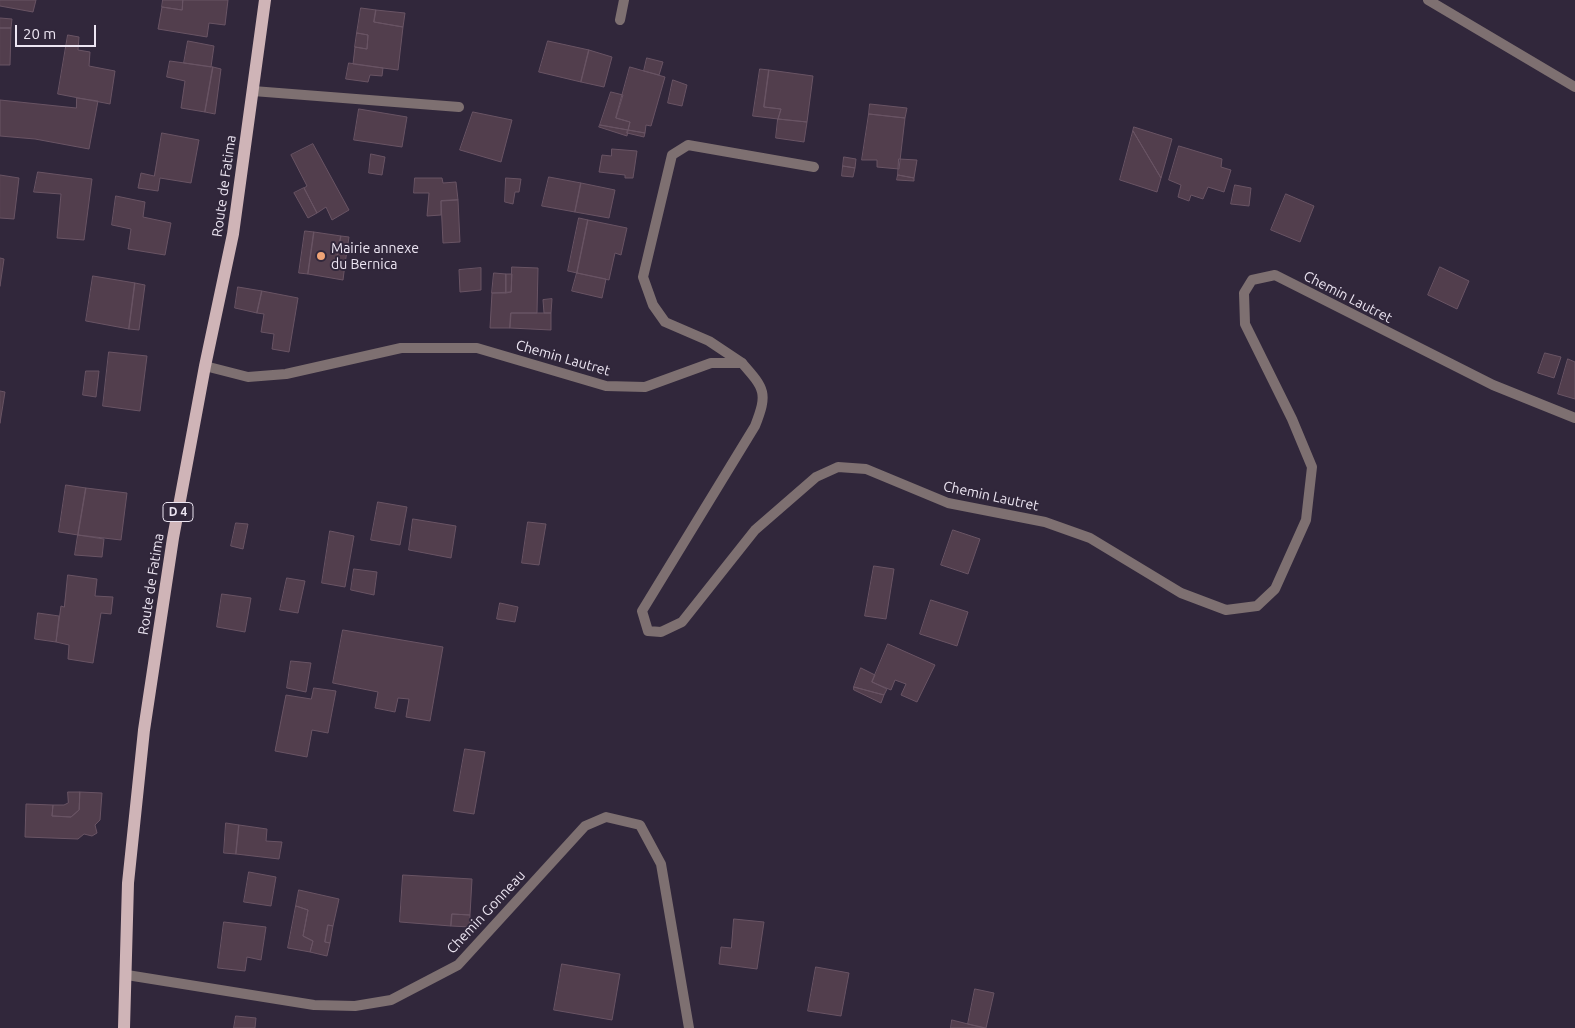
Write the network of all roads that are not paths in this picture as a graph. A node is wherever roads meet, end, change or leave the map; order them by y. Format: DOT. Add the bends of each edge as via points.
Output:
graph roads {
  1 [pos="265,0"];
  2 [pos="624,0"];
  3 [pos="1428,0"];
  4 [pos="620,20"];
  5 [pos="1575,87"];
  6 [pos="252,91"];
  7 [pos="459,107"];
  8 [pos="814,167"];
  9 [pos="742,363"];
  10 [pos="205,366"];
  11 [pos="1575,418"];
  12 [pos="127,975"];
  13 [pos="124,1028"];
  14 [pos="689,1028"];
  1 -- 6 [label="main road, Route de Fatima / D 4"];
  2 -- 4 [label="street"];
  3 -- 5 [label="street"];
  6 -- 7 [label="street"];
  6 -- 10 [label="main road, Route de Fatima / D 4" via="233,234"];
  8 -- 9 [label="street" via="688,145 672,155 643,277 653,305 665,322 708,341"];
  9 -- 10 [label="street, Chemin Lautret" via="711,363 646,387 606,386 477,348 400,348 267,376 248,377"];
  9 -- 11 [label="street, Chemin Lautret" via="761,384 764,405 755,426 642,611 648,631 661,632 682,622 755,530 816,477 838,467 866,469 948,503 1045,522 1090,538 1181,594 1226,610 1257,606 1274,589 1306,520 1312,467 1292,419 1244,324 1244,292 1252,280 1275,275 1493,385"];
  10 -- 12 [label="main road, Route de Fatima / D 4" via="173,538 144,730 128,883"];
  12 -- 13 [label="main road, Route de Fatima / D 4"];
  12 -- 14 [label="street, Chemin Gonneau" via="314,1006 355,1006 391,1000 458,965 585,826 606,817 640,825 661,864"];
}
